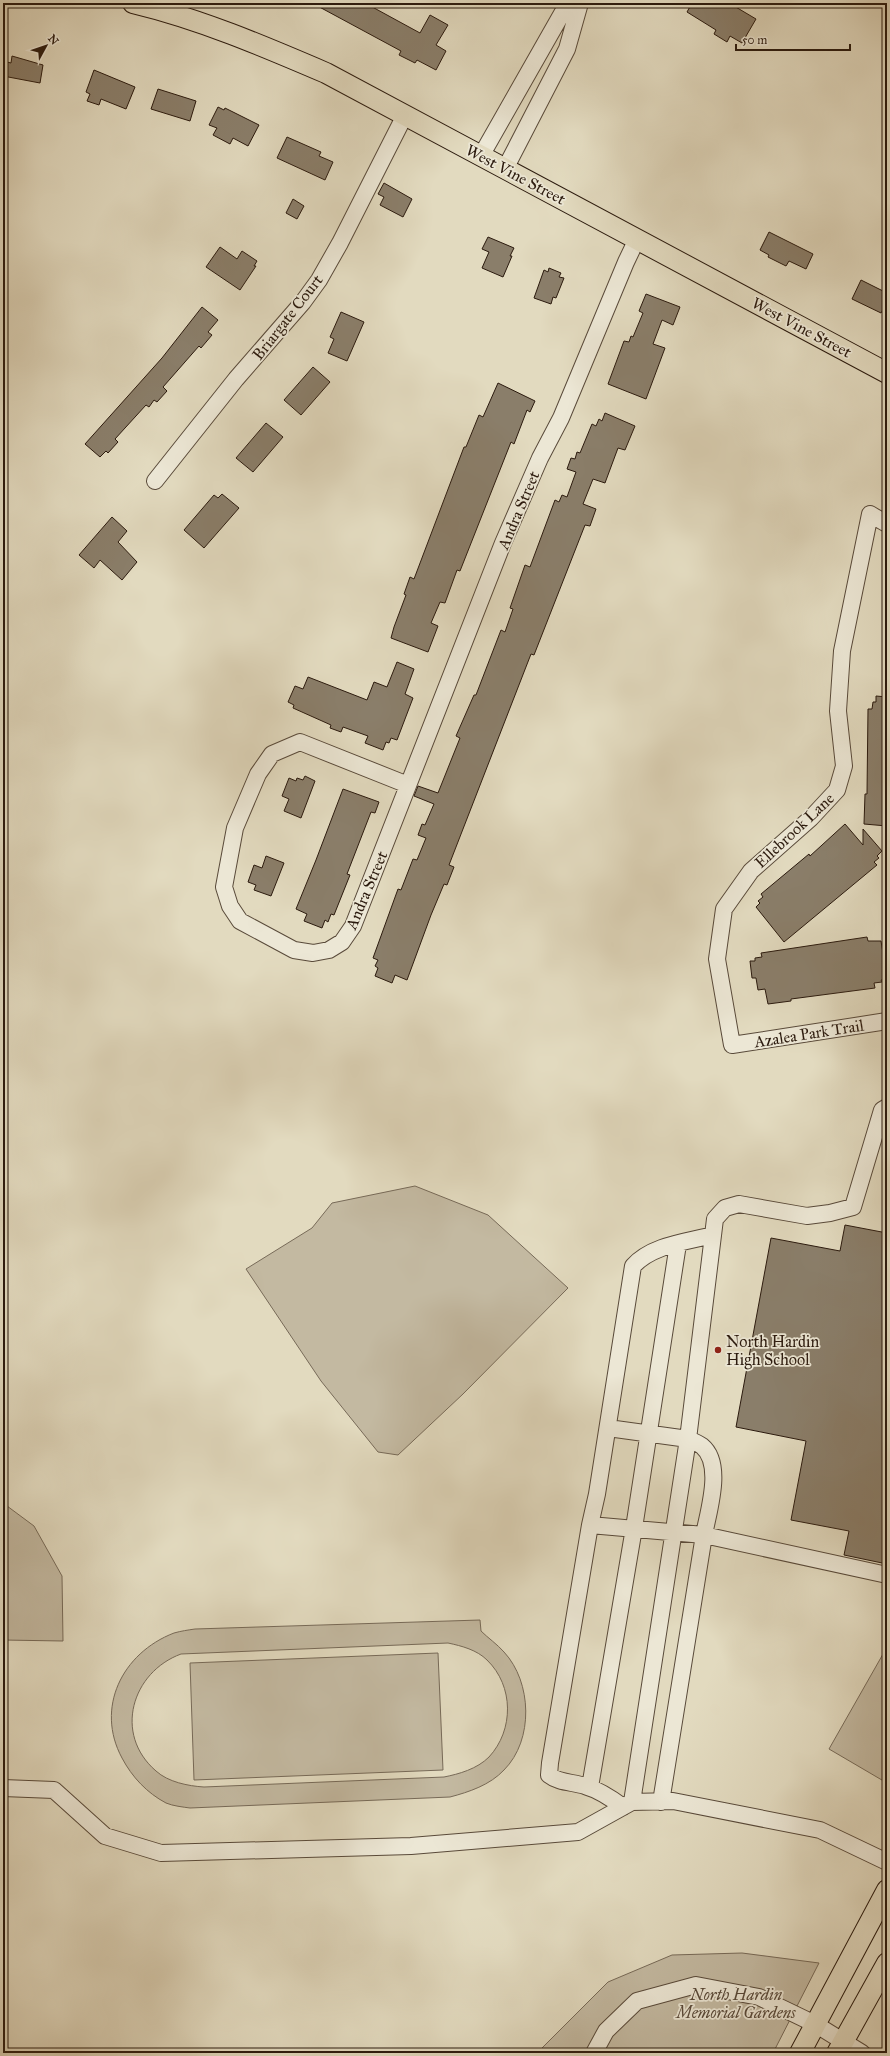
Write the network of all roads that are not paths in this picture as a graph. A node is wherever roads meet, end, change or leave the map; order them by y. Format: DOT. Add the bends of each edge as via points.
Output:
graph roads {
  1 [pos="136,3"];
  2 [pos="571,3"];
  3 [pos="580,3"];
  4 [pos="405,115"];
  5 [pos="481,156"];
  6 [pos="505,169"];
  7 [pos="638,239"];
  8 [pos="887,373"];
  9 [pos="155,481"];
  10 [pos="887,524"];
  11 [pos="408,785"];
  12 [pos="887,1021"];
  13 [pos="732,1045"];
  14 [pos="887,1107"];
  15 [pos="713,1235"];
  16 [pos="678,1244"];
  17 [pos="608,1428"];
  18 [pos="649,1434"];
  19 [pos="688,1439"];
  20 [pos="590,1525"];
  21 [pos="634,1528"];
  22 [pos="673,1533"];
  23 [pos="704,1535"];
  24 [pos="887,1575"];
  25 [pos="590,1787"];
  26 [pos="3,1788"];
  27 [pos="661,1802"];
  28 [pos="627,1804"];
  29 [pos="887,1862"];
  30 [pos="887,1890"];
  31 [pos="887,1962"];
  32 [pos="815,2024"];
  33 [pos="840,2047"];
  34 [pos="594,2053"];
  35 [pos="800,2053"];
  36 [pos="862,2053"];
  1 -- 4 [label="main road, West Vine Street" via="257,43 326,73"];
  2 -- 5 [label="street" via="564,10"];
  3 -- 6 [label="street" via="567,49"];
  4 -- 5 [label="main road, West Vine Street"];
  4 -- 9 [label="street, Briargate Court" via="319,280"];
  5 -- 6 [label="main road, West Vine Street"];
  6 -- 7 [label="main road, West Vine Street"];
  7 -- 8 [label="main road, West Vine Street"];
  7 -- 11 [label="street, Andra Street" via="561,418 540,458 503,543"];
  10 -- 13 [label="street, Ellebrook Lane" via="870,514 842,651 838,711 844,766 837,790 811,818 751,871 724,909 717,959"];
  11 -- 11 [label="street, Andra Street" via="300,742 272,754 258,774 235,828 224,887 230,906 240,921 294,950 312,953 329,950 342,942 352,926"];
  12 -- 13 [label="street, Azalea Park Trail"];
  14 -- 15 [label="street" via="882,1110 852,1207 807,1216 739,1204 725,1208 715,1219"];
  15 -- 16 [label="street"];
  15 -- 19 [label="street"];
  16 -- 17 [label="street" via="660,1248 641,1257 632,1266"];
  16 -- 18 [label="street"];
  17 -- 18 [label="street"];
  17 -- 20 [label="street"];
  18 -- 19 [label="street"];
  18 -- 21 [label="street"];
  19 -- 22 [label="street"];
  19 -- 23 [label="street" via="702,1446 713,1466 714,1476"];
  20 -- 21 [label="street"];
  20 -- 25 [label="street" via="549,1775 555,1779"];
  21 -- 22 [label="street"];
  21 -- 25 [label="street"];
  22 -- 23 [label="street"];
  22 -- 28 [label="street"];
  23 -- 24 [label="street"];
  23 -- 27 [label="street"];
  25 -- 28 [label="street"];
  26 -- 28 [label="street" via="54,1790 105,1836 161,1853 411,1846 578,1832"];
  27 -- 28 [label="street"];
  27 -- 29 [label="street" via="673,1801 820,1830"];
  30 -- 32 [label="main road"];
  31 -- 33 [label="main road"];
  32 -- 33 [label="street"];
  32 -- 34 [label="street" via="759,1996 696,1986 637,2001 606,2031"];
  32 -- 35 [label="main road"];
  33 -- 36 [label="street"];
}
